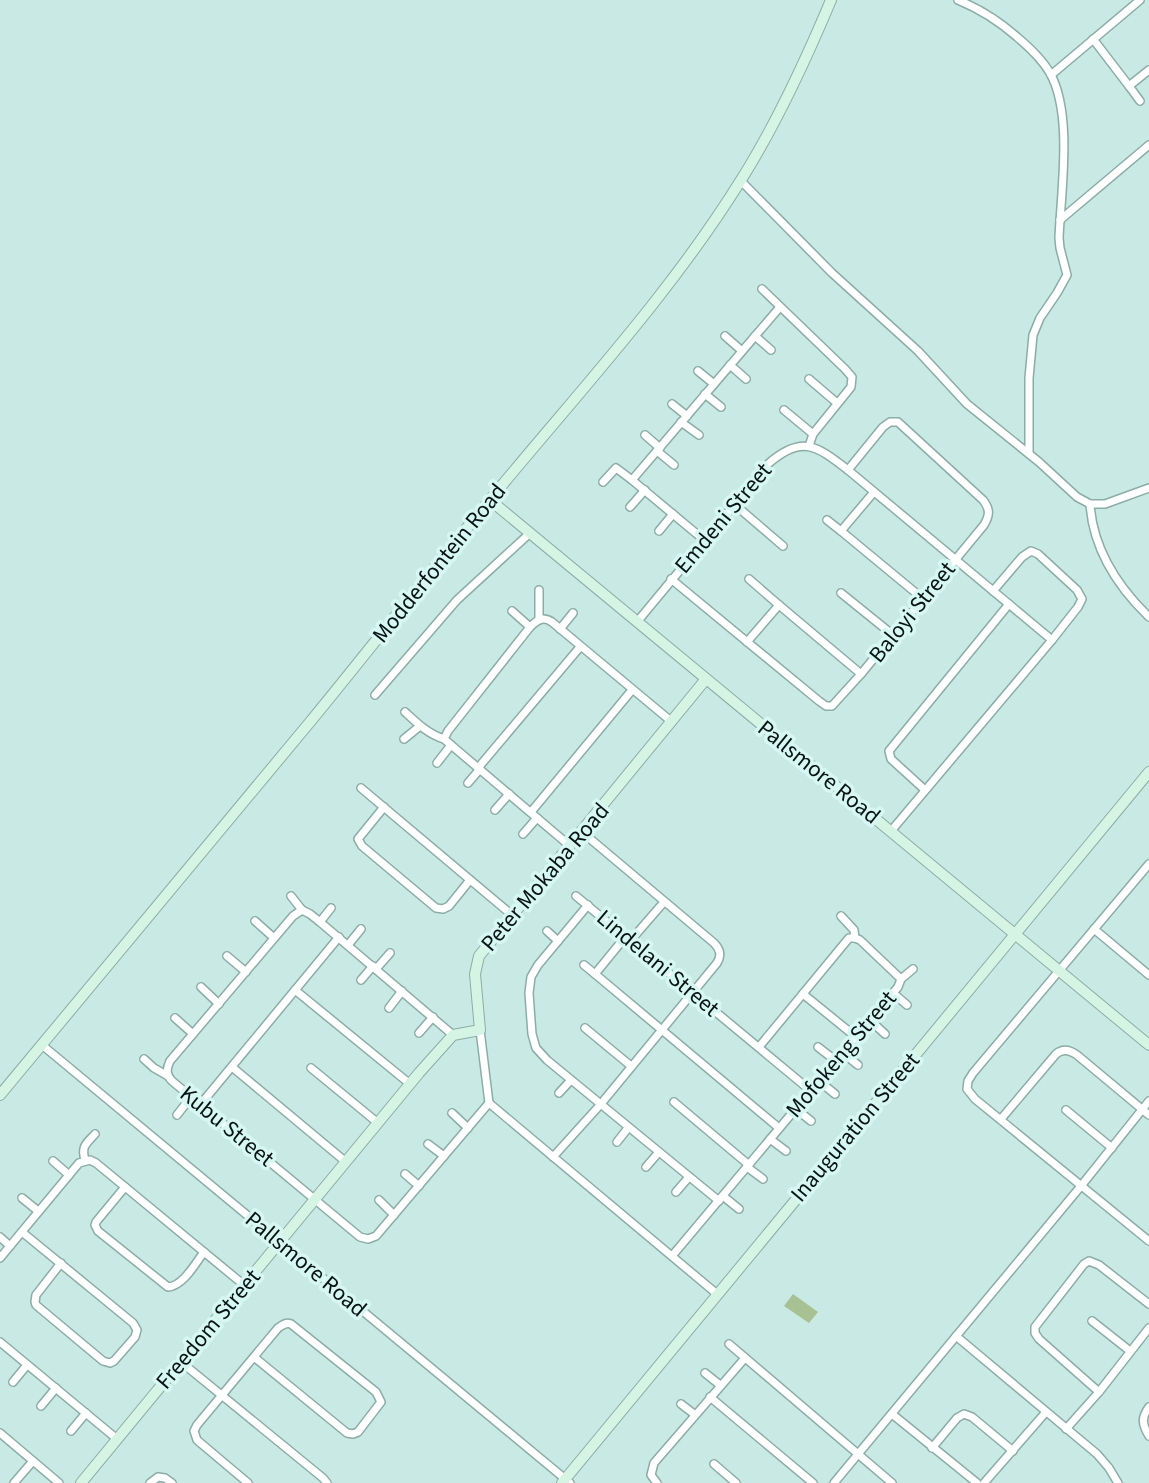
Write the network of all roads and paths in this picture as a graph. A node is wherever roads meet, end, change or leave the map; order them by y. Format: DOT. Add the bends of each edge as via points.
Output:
graph roads {
  1 [pos="831,0"];
  2 [pos="1140,0"];
  3 [pos="961,1"];
  4 [pos="1093,39"];
  5 [pos="1149,70"];
  6 [pos="1051,75"];
  7 [pos="1129,86"];
  8 [pos="1140,101"];
  9 [pos="1149,145"];
  10 [pos="740,181"];
  11 [pos="1060,220"];
  12 [pos="762,289"];
  13 [pos="780,307"];
  14 [pos="725,336"];
  15 [pos="755,336"];
  16 [pos="771,350"];
  17 [pos="742,351"];
  18 [pos="730,365"];
  19 [pos="698,371"];
  20 [pos="746,379"];
  21 [pos="809,379"];
  22 [pos="713,384"];
  23 [pos="705,394"];
  24 [pos="837,403"];
  25 [pos="672,404"];
  26 [pos="721,407"];
  27 [pos="784,410"];
  28 [pos="684,419"];
  29 [pos="813,434"];
  30 [pos="645,435"];
  31 [pos="699,435"];
  32 [pos="810,446"];
  33 [pos="658,449"];
  34 [pos="1029,453"];
  35 [pos="674,465"];
  36 [pos="848,470"];
  37 [pos="632,480"];
  38 [pos="603,482"];
  39 [pos="1149,488"];
  40 [pos="645,490"];
  41 [pos="874,492"];
  42 [pos="490,499"];
  43 [pos="734,504"];
  44 [pos="1090,504"];
  45 [pos="630,508"];
  46 [pos="674,514"];
  47 [pos="827,520"];
  48 [pos="659,531"];
  49 [pos="841,531"];
  50 [pos="530,533"];
  51 [pos="704,540"];
  52 [pos="783,547"];
  53 [pos="955,559"];
  54 [pos="671,579"];
  55 [pos="749,579"];
  56 [pos="539,590"];
  57 [pos="993,591"];
  58 [pos="841,593"];
  59 [pos="922,598"];
  60 [pos="1009,604"];
  61 [pos="779,605"];
  62 [pos="512,611"];
  63 [pos="573,613"];
  64 [pos="1149,617"];
  65 [pos="540,619"];
  66 [pos="637,621"];
  67 [pos="530,627"];
  68 [pos="560,629"];
  69 [pos="892,635"];
  70 [pos="1052,640"];
  71 [pos="747,642"];
  72 [pos="580,647"];
  73 [pos="861,674"];
  74 [pos="706,679"];
  75 [pos="632,690"];
  76 [pos="375,695"];
  77 [pos="405,712"];
  78 [pos="671,722"];
  79 [pos="420,726"];
  80 [pos="404,739"];
  81 [pos="444,739"];
  82 [pos="451,745"];
  83 [pos="438,762"];
  84 [pos="479,769"];
  85 [pos="1149,772"];
  86 [pos="468,783"];
  87 [pos="361,788"];
  88 [pos="925,790"];
  89 [pos="509,794"];
  90 [pos="384,807"];
  91 [pos="495,810"];
  92 [pos="534,815"];
  93 [pos="891,831"];
  94 [pos="582,832"];
  95 [pos="523,834"];
  96 [pos="570,846"];
  97 [pos="1149,864"];
  98 [pos="470,880"];
  99 [pos="291,896"];
  100 [pos="576,896"];
  101 [pos="664,902"];
  102 [pos="588,905"];
  103 [pos="331,908"];
  104 [pos="302,911"];
  105 [pos="512,915"];
  106 [pos="841,916"];
  107 [pos="255,921"];
  108 [pos="320,922"];
  109 [pos="361,929"];
  110 [pos="1094,929"];
  111 [pos="547,931"];
  112 [pos="1015,934"];
  113 [pos="339,937"];
  114 [pos="274,938"];
  115 [pos="629,938"];
  116 [pos="855,938"];
  117 [pos="558,941"];
  118 [pos="348,945"];
  119 [pos="390,953"];
  120 [pos="227,956"];
  121 [pos="584,965"];
  122 [pos="375,968"];
  123 [pos="913,969"];
  124 [pos="1059,971"];
  125 [pos="246,972"];
  126 [pos="595,974"];
  127 [pos="1149,975"];
  128 [pos="901,979"];
  129 [pos="361,980"];
  130 [pos="201,987"];
  131 [pos="295,990"];
  132 [pos="402,991"];
  133 [pos="692,992"];
  134 [pos="892,993"];
  135 [pos="803,994"];
  136 [pos="219,1004"];
  137 [pos="907,1005"];
  138 [pos="389,1008"];
  139 [pos="433,1017"];
  140 [pos="175,1018"];
  141 [pos="870,1020"];
  142 [pos="585,1028"];
  143 [pos="480,1030"];
  144 [pos="661,1030"];
  145 [pos="419,1033"];
  146 [pos="193,1034"];
  147 [pos="885,1034"];
  148 [pos="453,1035"];
  149 [pos="856,1037"];
  150 [pos="41,1045"];
  151 [pos="1149,1045"];
  152 [pos="759,1047"];
  153 [pos="818,1047"];
  154 [pos="843,1053"];
  155 [pos="144,1059"];
  156 [pos="835,1061"];
  157 [pos="858,1065"];
  158 [pos="631,1066"];
  159 [pos="232,1067"];
  160 [pos="311,1068"];
  161 [pos="168,1076"];
  162 [pos="571,1080"];
  163 [pos="819,1081"];
  164 [pos="410,1084"];
  165 [pos="811,1091"];
  166 [pos="559,1093"];
  167 [pos="835,1094"];
  168 [pos="0,1096"];
  169 [pos="191,1097"];
  170 [pos="1149,1101"];
  171 [pos="674,1102"];
  172 [pos="489,1103"];
  173 [pos="200,1105"];
  174 [pos="600,1105"];
  175 [pos="796,1109"];
  176 [pos="1066,1110"];
  177 [pos="1146,1112"];
  178 [pos="452,1114"];
  179 [pos="177,1115"];
  180 [pos="1001,1119"];
  181 [pos="811,1121"];
  182 [pos="378,1123"];
  183 [pos="468,1128"];
  184 [pos="628,1128"];
  185 [pos="779,1128"];
  186 [pos="95,1134"];
  187 [pos="770,1139"];
  188 [pos="617,1142"];
  189 [pos="428,1144"];
  190 [pos="1112,1147"];
  191 [pos="786,1151"];
  192 [pos="659,1152"];
  193 [pos="443,1156"];
  194 [pos="553,1157"];
  195 [pos="85,1160"];
  196 [pos="53,1161"];
  197 [pos="346,1162"];
  198 [pos="748,1166"];
  199 [pos="646,1167"];
  200 [pos="405,1174"];
  201 [pos="69,1175"];
  202 [pos="689,1177"];
  203 [pos="763,1180"];
  204 [pos="419,1186"];
  205 [pos="1081,1186"];
  206 [pos="125,1187"];
  207 [pos="676,1192"];
  208 [pos="22,1198"];
  209 [pos="316,1199"];
  210 [pos="721,1199"];
  211 [pos="379,1200"];
  212 [pos="739,1209"];
  213 [pos="38,1211"];
  214 [pos="394,1215"];
  215 [pos="22,1232"];
  216 [pos="0,1237"];
  217 [pos="1149,1241"];
  218 [pos="279,1242"];
  219 [pos="10,1246"];
  220 [pos="204,1252"];
  221 [pos="672,1256"];
  222 [pos="0,1258"];
  223 [pos="61,1263"];
  224 [pos="244,1285"];
  225 [pos="718,1294"];
  226 [pos="1149,1304"];
  227 [pos="1092,1321"];
  228 [pos="1149,1328"];
  229 [pos="956,1336"];
  230 [pos="0,1342"];
  231 [pos="729,1343"];
  232 [pos="1130,1352"];
  233 [pos="254,1357"];
  234 [pos="745,1358"];
  235 [pos="181,1362"];
  236 [pos="27,1364"];
  237 [pos="705,1373"];
  238 [pos="13,1382"];
  239 [pos="720,1385"];
  240 [pos="56,1388"];
  241 [pos="1099,1392"];
  242 [pos="222,1395"];
  243 [pos="710,1397"];
  244 [pos="681,1404"];
  245 [pos="41,1406"];
  246 [pos="1149,1407"];
  247 [pos="1046,1412"];
  248 [pos="86,1413"];
  249 [pos="694,1414"];
  250 [pos="892,1414"];
  251 [pos="1066,1429"];
  252 [pos="71,1431"];
  253 [pos="0,1433"];
  254 [pos="1149,1436"];
  255 [pos="117,1439"];
  256 [pos="932,1448"];
  257 [pos="1013,1451"];
  258 [pos="858,1454"];
  259 [pos="33,1461"];
  260 [pos="714,1464"];
  261 [pos="566,1482"];
  262 [pos="655,1482"];
  263 [pos="14,1483"];
  264 [pos="59,1483"];
  265 [pos="80,1483"];
  266 [pos="150,1483"];
  267 [pos="172,1483"];
  268 [pos="248,1483"];
  269 [pos="327,1483"];
  270 [pos="736,1483"];
  271 [pos="813,1483"];
  272 [pos="834,1483"];
  273 [pos="892,1483"];
  274 [pos="977,1483"];
  275 [pos="984,1483"];
  276 [pos="1118,1483"];
  1 -- 10 [label="street, Modderfontein Road" via="789,94"];
  2 -- 4 [label="street"];
  3 -- 6 [label="street" via="1009,29"];
  4 -- 6 [label="street"];
  4 -- 7 [label="street"];
  5 -- 7 [label="street"];
  6 -- 11 [label="street" via="1063,118"];
  7 -- 8 [label="street"];
  9 -- 11 [label="street"];
  10 -- 34 [label="street" via="911,344 967,404"];
  10 -- 42 [label="street, Modderfontein Road" via="665,288"];
  11 -- 34 [label="street" via="1060,248 1067,275 1033,335"];
  12 -- 13 [label="street"];
  13 -- 15 [label="street"];
  13 -- 24 [label="street" via="849,373 852,383"];
  14 -- 17 [label="street"];
  15 -- 16 [label="street"];
  15 -- 17 [label="street"];
  17 -- 18 [label="street"];
  18 -- 20 [label="street"];
  18 -- 22 [label="street"];
  19 -- 22 [label="street"];
  21 -- 24 [label="street"];
  22 -- 23 [label="street"];
  23 -- 26 [label="street"];
  23 -- 28 [label="street"];
  24 -- 29 [label="street"];
  25 -- 28 [label="street"];
  27 -- 29 [label="street"];
  28 -- 31 [label="street"];
  28 -- 33 [label="street"];
  29 -- 32 [label="street"];
  30 -- 33 [label="street"];
  32 -- 36 [label="street"];
  32 -- 43 [label="street, Emdeni Street" via="776,457"];
  33 -- 35 [label="street"];
  33 -- 37 [label="street"];
  34 -- 44 [label="street"];
  36 -- 41 [label="street"];
  36 -- 53 [label="street, Baloyi Street" via="883,427 890,422 901,424 988,507 987,520"];
  37 -- 38 [label="street" via="616,468"];
  37 -- 40 [label="street"];
  39 -- 44 [label="street" via="1105,504"];
  40 -- 45 [label="street"];
  40 -- 46 [label="street"];
  41 -- 49 [label="street"];
  41 -- 53 [label="street"];
  42 -- 50 [label="street, Pallsmore Road"];
  42 -- 150 [label="street, Modderfontein Road"];
  43 -- 51 [label="street, Emdeni Street"];
  43 -- 52 [label="street"];
  44 -- 64 [label="street" via="1102,555"];
  46 -- 48 [label="street"];
  46 -- 51 [label="street"];
  47 -- 49 [label="street"];
  49 -- 59 [label="street"];
  50 -- 66 [label="street, Pallsmore Road"];
  50 -- 76 [label="street" via="457,600"];
  51 -- 54 [label="street, Emdeni Street"];
  53 -- 57 [label="street"];
  53 -- 59 [label="street, Baloyi Street"];
  54 -- 66 [label="street, Emdeni Street"];
  54 -- 71 [label="street, Baloyi Street"];
  55 -- 61 [label="street"];
  56 -- 65 [label="street"];
  57 -- 60 [label="street"];
  57 -- 70 [label="street" via="1022,557 1031,551 1038,554 1082,599"];
  58 -- 69 [label="street"];
  59 -- 69 [label="street, Baloyi Street"];
  60 -- 70 [label="street"];
  60 -- 88 [label="street" via="889,751 891,759"];
  61 -- 71 [label="street"];
  61 -- 73 [label="street"];
  62 -- 67 [label="street"];
  63 -- 68 [label="street"];
  65 -- 67 [label="street"];
  65 -- 68 [label="street"];
  66 -- 74 [label="street, Pallsmore Road"];
  67 -- 81 [label="street"];
  68 -- 72 [label="street"];
  69 -- 73 [label="street, Baloyi Street"];
  70 -- 88 [label="street"];
  71 -- 73 [label="street, Baloyi Street" via="826,706 835,704"];
  72 -- 75 [label="street"];
  72 -- 84 [label="street"];
  74 -- 78 [label="street, Peter Mokaba Road"];
  74 -- 93 [label="street, Pallsmore Road"];
  75 -- 78 [label="street"];
  75 -- 92 [label="street"];
  77 -- 79 [label="street"];
  78 -- 94 [label="street, Peter Mokaba Road"];
  79 -- 80 [label="street"];
  79 -- 81 [label="street"];
  81 -- 82 [label="street"];
  82 -- 83 [label="street"];
  82 -- 84 [label="street"];
  84 -- 86 [label="street"];
  84 -- 89 [label="street"];
  85 -- 112 [label="street, Inauguration Street"];
  87 -- 90 [label="street"];
  88 -- 93 [label="street"];
  89 -- 91 [label="street"];
  89 -- 92 [label="street"];
  90 -- 98 [label="street"];
  90 -- 98 [label="street" via="358,839 362,846 436,908 449,906"];
  92 -- 95 [label="street"];
  92 -- 96 [label="street"];
  93 -- 112 [label="street, Pallsmore Road"];
  94 -- 96 [label="street, Peter Mokaba Road"];
  94 -- 101 [label="street"];
  96 -- 105 [label="street, Peter Mokaba Road"];
  97 -- 110 [label="street"];
  98 -- 105 [label="street"];
  99 -- 104 [label="street"];
  100 -- 102 [label="street"];
  101 -- 115 [label="street"];
  101 -- 133 [label="street" via="719,949 717,963"];
  102 -- 115 [label="street, Lindelani Street"];
  102 -- 117 [label="street, Lindelani Street"];
  103 -- 108 [label="street"];
  104 -- 108 [label="street"];
  104 -- 114 [label="street, Kubu Street"];
  105 -- 143 [label="street, Peter Mokaba Road" via="476,965"];
  106 -- 116 [label="street, Mofokeng Street"];
  107 -- 114 [label="street"];
  108 -- 113 [label="street"];
  109 -- 118 [label="street"];
  110 -- 124 [label="street"];
  110 -- 127 [label="street"];
  111 -- 117 [label="street"];
  112 -- 124 [label="street, Pallsmore Road"];
  112 -- 225 [label="street, Inauguration Street"];
  113 -- 118 [label="street"];
  113 -- 131 [label="street"];
  114 -- 125 [label="street, Kubu Street"];
  115 -- 126 [label="street"];
  115 -- 133 [label="street, Lindelani Street"];
  116 -- 128 [label="street, Mofokeng Street"];
  116 -- 135 [label="street" via="846,941"];
  117 -- 162 [label="street, Lindelani Street" via="531,977 532,1034 540,1053"];
  118 -- 122 [label="street"];
  119 -- 122 [label="street"];
  120 -- 125 [label="street"];
  121 -- 126 [label="street"];
  122 -- 129 [label="street"];
  122 -- 132 [label="street"];
  123 -- 128 [label="street"];
  124 -- 151 [label="street, Pallsmore Road"];
  124 -- 180 [label="street" via="968,1081 972,1096"];
  125 -- 136 [label="street, Kubu Street"];
  126 -- 144 [label="street"];
  128 -- 134 [label="street, Mofokeng Street"];
  130 -- 136 [label="street"];
  131 -- 159 [label="street"];
  131 -- 164 [label="street"];
  132 -- 138 [label="street"];
  132 -- 139 [label="street"];
  133 -- 144 [label="street"];
  133 -- 152 [label="street, Lindelani Street"];
  134 -- 137 [label="street"];
  134 -- 141 [label="street, Mofokeng Street"];
  135 -- 149 [label="street"];
  135 -- 152 [label="street"];
  136 -- 146 [label="street, Kubu Street"];
  139 -- 145 [label="street"];
  139 -- 148 [label="street"];
  140 -- 146 [label="street"];
  141 -- 147 [label="street"];
  141 -- 149 [label="street, Mofokeng Street"];
  142 -- 158 [label="street"];
  143 -- 148 [label="street"];
  143 -- 172 [label="street, Peter Mokaba Road"];
  144 -- 158 [label="street"];
  144 -- 185 [label="street"];
  146 -- 161 [label="street, Kubu Street" via="170,1061"];
  148 -- 164 [label="street, Freedom Street"];
  149 -- 154 [label="street, Mofokeng Street"];
  150 -- 168 [label="street, Modderfontein Road"];
  150 -- 218 [label="street, Pallsmore Road"];
  152 -- 165 [label="street, Lindelani Street"];
  153 -- 156 [label="street"];
  154 -- 156 [label="street, Mofokeng Street"];
  154 -- 157 [label="street"];
  155 -- 161 [label="street"];
  156 -- 163 [label="street, Mofokeng Street"];
  158 -- 174 [label="street"];
  159 -- 173 [label="street"];
  159 -- 197 [label="street"];
  160 -- 182 [label="street"];
  161 -- 169 [label="street, Kubu Street"];
  162 -- 166 [label="street"];
  162 -- 174 [label="street, Lindelani Street"];
  163 -- 165 [label="street, Mofokeng Street"];
  163 -- 167 [label="street"];
  164 -- 182 [label="street, Freedom Street"];
  165 -- 175 [label="street, Mofokeng Street"];
  169 -- 173 [label="street, Kubu Street"];
  169 -- 179 [label="street"];
  170 -- 177 [label="street"];
  171 -- 198 [label="street"];
  172 -- 183 [label="street, Kubu Street"];
  172 -- 194 [label="street"];
  173 -- 209 [label="street, Kubu Street"];
  174 -- 184 [label="street, Lindelani Street"];
  174 -- 194 [label="street"];
  175 -- 181 [label="street"];
  175 -- 185 [label="street, Mofokeng Street"];
  176 -- 190 [label="street"];
  177 -- 180 [label="street" via="1077,1055 1063,1050"];
  177 -- 190 [label="street"];
  178 -- 183 [label="street"];
  180 -- 205 [label="street"];
  182 -- 197 [label="street, Freedom Street"];
  183 -- 193 [label="street, Kubu Street"];
  184 -- 188 [label="street"];
  184 -- 192 [label="street, Lindelani Street"];
  185 -- 187 [label="street, Mofokeng Street"];
  186 -- 195 [label="street" via="84,1147"];
  187 -- 191 [label="street"];
  187 -- 198 [label="street, Mofokeng Street"];
  189 -- 193 [label="street"];
  190 -- 205 [label="street"];
  192 -- 199 [label="street"];
  192 -- 202 [label="street, Lindelani Street"];
  193 -- 204 [label="street, Kubu Street"];
  194 -- 221 [label="street"];
  195 -- 201 [label="street"];
  195 -- 206 [label="street" via="93,1161"];
  196 -- 201 [label="street"];
  197 -- 209 [label="street, Freedom Street"];
  198 -- 203 [label="street"];
  198 -- 210 [label="street, Mofokeng Street"];
  200 -- 204 [label="street"];
  201 -- 213 [label="street"];
  202 -- 207 [label="street"];
  202 -- 210 [label="street, Lindelani Street"];
  204 -- 214 [label="street, Kubu Street"];
  205 -- 217 [label="street"];
  205 -- 229 [label="street"];
  206 -- 220 [label="street"];
  206 -- 220 [label="street" via="96,1222 98,1231 172,1288"];
  208 -- 213 [label="street"];
  209 -- 214 [label="street, Kubu Street" via="364,1238 376,1236"];
  209 -- 218 [label="street, Freedom Street"];
  210 -- 212 [label="street, Lindelani Street"];
  210 -- 221 [label="street, Mofokeng Street"];
  211 -- 214 [label="street"];
  213 -- 215 [label="street"];
  215 -- 219 [label="street"];
  215 -- 223 [label="street"];
  216 -- 219 [label="street"];
  218 -- 224 [label="street, Freedom Street"];
  218 -- 261 [label="street, Pallsmore Road"];
  219 -- 222 [label="street"];
  220 -- 224 [label="street"];
  221 -- 225 [label="street"];
  223 -- 223 [label="street" via="136,1327 135,1337 114,1362 103,1361 36,1305 36,1295"];
  224 -- 235 [label="street, Freedom Street"];
  225 -- 261 [label="street, Inauguration Street"];
  226 -- 241 [label="street" via="1089,1261 1035,1327 1039,1339"];
  227 -- 232 [label="street"];
  228 -- 232 [label="street"];
  229 -- 247 [label="street"];
  229 -- 250 [label="street"];
  230 -- 236 [label="street"];
  231 -- 234 [label="street"];
  232 -- 241 [label="street"];
  233 -- 233 [label="street" via="278,1328 291,1324 378,1396 379,1405 358,1432 350,1434"];
  233 -- 242 [label="street"];
  234 -- 239 [label="street"];
  234 -- 258 [label="street"];
  235 -- 242 [label="street"];
  235 -- 255 [label="street, Freedom Street"];
  236 -- 238 [label="street"];
  236 -- 240 [label="street"];
  237 -- 239 [label="street"];
  239 -- 243 [label="street"];
  240 -- 245 [label="street"];
  240 -- 248 [label="street"];
  241 -- 251 [label="street"];
  242 -- 268 [label="street" via="197,1425 195,1436"];
  242 -- 269 [label="street"];
  243 -- 249 [label="street"];
  243 -- 271 [label="street"];
  244 -- 249 [label="street"];
  246 -- 254 [label="street" via="1142,1419"];
  247 -- 251 [label="street"];
  247 -- 257 [label="street"];
  248 -- 252 [label="street"];
  248 -- 255 [label="street"];
  249 -- 262 [label="street" via="654,1463"];
  250 -- 256 [label="street"];
  250 -- 258 [label="street"];
  251 -- 276 [label="street" via="1104,1461"];
  253 -- 259 [label="street"];
  255 -- 265 [label="street, Freedom Street"];
  256 -- 257 [label="street" via="964,1414"];
  256 -- 274 [label="street"];
  257 -- 275 [label="street"];
  258 -- 272 [label="street"];
  258 -- 273 [label="street"];
  259 -- 263 [label="street"];
  259 -- 264 [label="street"];
  260 -- 270 [label="street"];
  266 -- 267 [label="street" via="158,1477"];
}
